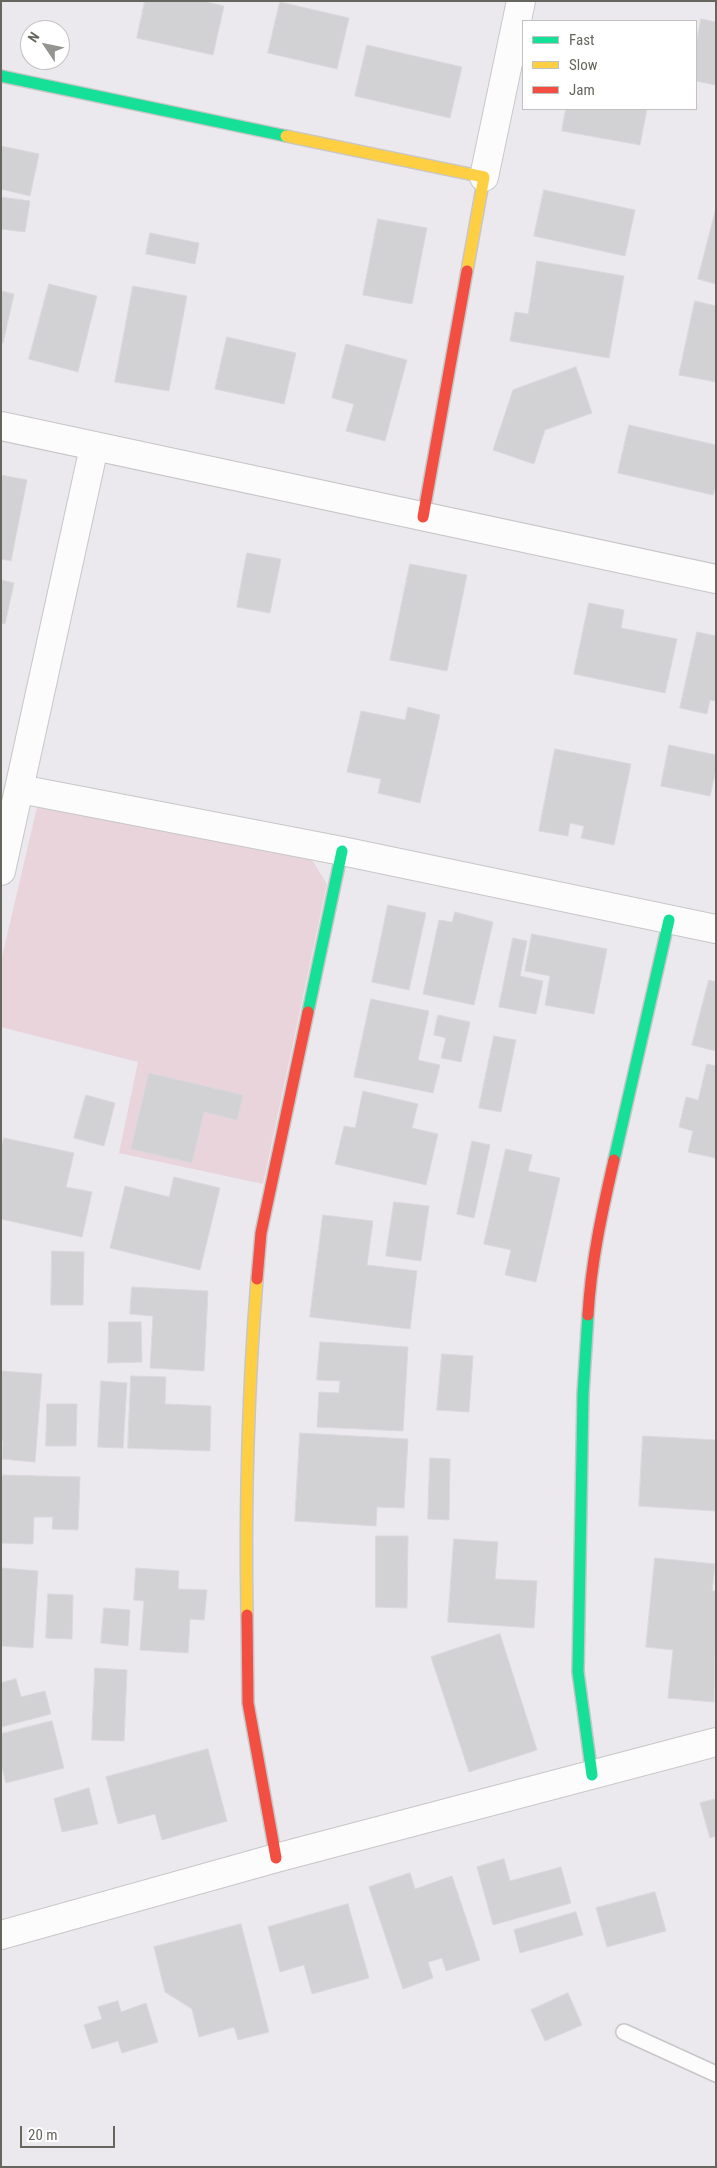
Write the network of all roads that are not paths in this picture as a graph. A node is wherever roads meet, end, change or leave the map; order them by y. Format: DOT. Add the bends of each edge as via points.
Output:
graph roads {
  1 [pos="521,1"];
  2 [pos="1,76"];
  3 [pos="484,177"];
  4 [pos="1,426"];
  5 [pos="94,447"];
  6 [pos="423,516"];
  7 [pos="716,579"];
  8 [pos="20,789"];
  9 [pos="342,851"];
  10 [pos="1,871"];
  11 [pos="669,920"];
  12 [pos="716,929"];
  13 [pos="716,1742"];
  14 [pos="592,1776"];
  15 [pos="276,1858"];
  16 [pos="1,1935"];
  17 [pos="624,2032"];
  18 [pos="716,2074"];
  1 -- 3 [label="street"];
  2 -- 3 [label="street"];
  3 -- 6 [label="street"];
  4 -- 5 [label="street"];
  5 -- 6 [label="street"];
  5 -- 8 [label="street"];
  6 -- 7 [label="street"];
  8 -- 9 [label="street"];
  8 -- 10 [label="street"];
  9 -- 11 [label="street"];
  9 -- 15 [label="street" via="261,1233 250,1364 245,1521 248,1703"];
  11 -- 12 [label="street"];
  11 -- 14 [label="street" via="599,1225 590,1283 583,1394 578,1672"];
  13 -- 14 [label="street"];
  14 -- 15 [label="street"];
  15 -- 16 [label="street"];
  17 -- 18 [label="lane"];
}
